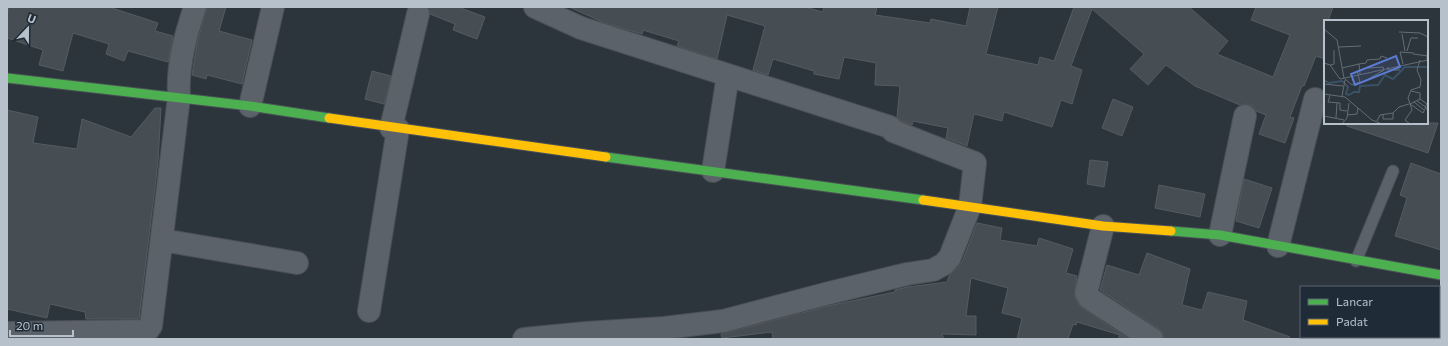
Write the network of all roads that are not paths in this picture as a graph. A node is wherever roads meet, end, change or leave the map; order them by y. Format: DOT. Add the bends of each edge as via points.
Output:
graph roads {
  1 [pos="194,7"];
  2 [pos="274,7"];
  3 [pos="535,7"];
  4 [pos="418,14"];
  5 [pos="728,75"];
  6 [pos="7,78"];
  7 [pos="179,97"];
  8 [pos="1315,100"];
  9 [pos="250,106"];
  10 [pos="1245,116"];
  11 [pos="395,128"];
  12 [pos="713,171"];
  13 [pos="1393,171"];
  14 [pos="970,206"];
  15 [pos="1103,226"];
  16 [pos="1220,235"];
  17 [pos="162,240"];
  18 [pos="1278,246"];
  19 [pos="1356,260"];
  20 [pos="297,263"];
  21 [pos="1441,275"];
  22 [pos="369,311"];
  23 [pos="7,333"];
  24 [pos="524,339"];
  25 [pos="1152,339"];
  1 -- 7 [label="street" via="183,47 178,80"];
  2 -- 9 [label="street"];
  3 -- 5 [label="street" via="581,28"];
  4 -- 11 [label="street"];
  5 -- 12 [label="street"];
  5 -- 14 [label="street" via="890,128 975,163"];
  6 -- 7 [label="street"];
  7 -- 9 [label="street"];
  7 -- 17 [label="street"];
  8 -- 18 [label="street"];
  9 -- 11 [label="street"];
  10 -- 16 [label="street"];
  11 -- 12 [label="street"];
  11 -- 22 [label="street"];
  12 -- 14 [label="street"];
  13 -- 19 [label="lane"];
  14 -- 15 [label="street"];
  14 -- 24 [label="street" via="950,257 933,270 907,274 723,321"];
  15 -- 16 [label="street"];
  15 -- 25 [label="street" via="1086,293 1089,298"];
  16 -- 18 [label="street"];
  17 -- 20 [label="street"];
  17 -- 23 [label="street" via="151,326 147,331"];
  18 -- 19 [label="street"];
  19 -- 21 [label="street"];
}
